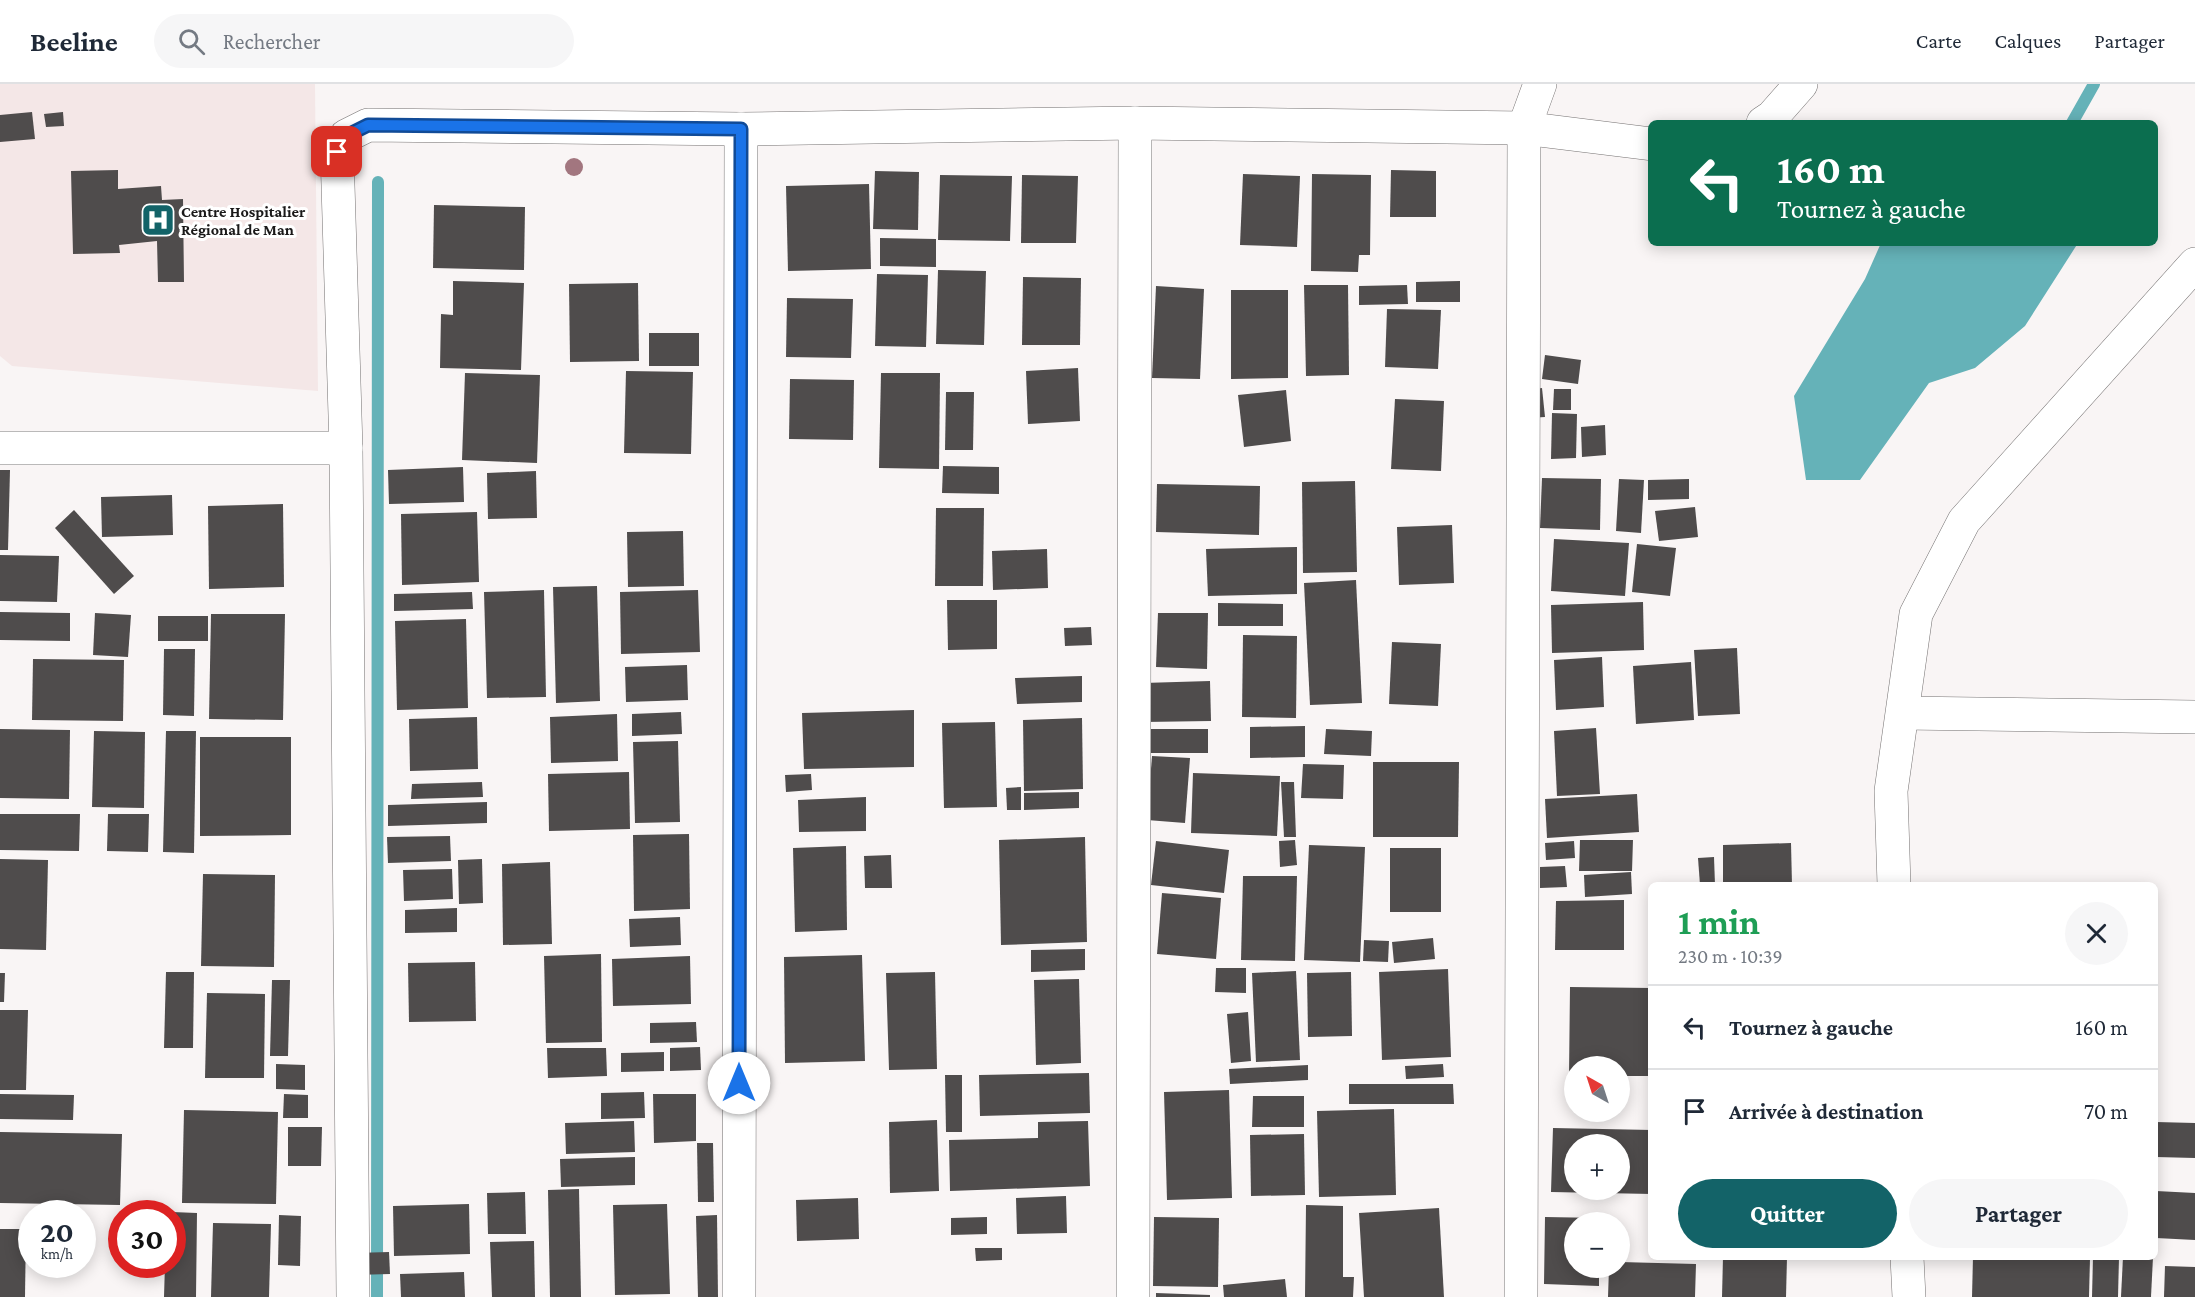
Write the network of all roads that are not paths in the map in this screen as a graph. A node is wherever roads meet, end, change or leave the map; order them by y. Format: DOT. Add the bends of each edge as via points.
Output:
graph roads {
  1 [pos="1540,84"];
  2 [pos="1802,84"];
  3 [pos="1766,120"];
  4 [pos="1135,123"];
  5 [pos="1524,128"];
  6 [pos="741,129"];
  7 [pos="1648,144"];
  8 [pos="2195,264"];
  9 [pos="0,448"];
  10 [pos="346,448"];
  11 [pos="1902,713"];
  12 [pos="2195,717"];
  13 [pos="1894,882"];
  14 [pos="1907,1260"];
  15 [pos="353,1297"];
  16 [pos="739,1297"];
  17 [pos="1133,1297"];
  18 [pos="1521,1297"];
  19 [pos="1909,1297"];
  1 -- 5 [label="street"];
  2 -- 3 [label="street"];
  4 -- 5 [label="street"];
  4 -- 6 [label="street"];
  4 -- 17 [label="street"];
  5 -- 7 [label="street"];
  5 -- 18 [label="street"];
  6 -- 10 [label="street" via="368,125 346,136 337,152"];
  6 -- 16 [label="street"];
  8 -- 11 [label="street" via="1964,520 1916,614"];
  9 -- 10 [label="street"];
  10 -- 15 [label="street"];
  11 -- 12 [label="street"];
  11 -- 13 [label="street" via="1891,791"];
  14 -- 19 [label="street"];
}
